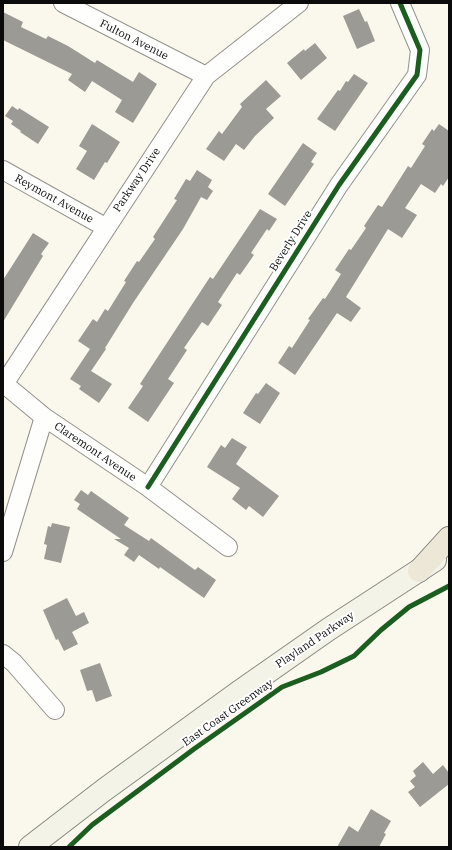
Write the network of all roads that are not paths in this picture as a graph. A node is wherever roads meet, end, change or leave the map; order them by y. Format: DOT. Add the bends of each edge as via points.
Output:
graph roads {
  1 [pos="63,3"];
  2 [pos="299,3"];
  3 [pos="400,3"];
  4 [pos="206,76"];
  5 [pos="3,170"];
  6 [pos="106,227"];
  7 [pos="4,383"];
  8 [pos="44,417"];
  9 [pos="148,487"];
  10 [pos="449,538"];
  11 [pos="228,547"];
  12 [pos="3,552"];
  13 [pos="449,552"];
  14 [pos="418,570"];
  15 [pos="3,654"];
  16 [pos="55,710"];
  17 [pos="30,847"];
  1 -- 4 [label="street, Fulton Avenue"];
  2 -- 4 [label="street, Parkway Drive"];
  3 -- 9 [label="street, Beverly Drive" via="420,50 417,75 339,185"];
  4 -- 6 [label="street, Parkway Drive"];
  5 -- 6 [label="street, Reymont Avenue"];
  6 -- 7 [label="street, Parkway Drive"];
  7 -- 8 [label="street, Claremont Avenue"];
  8 -- 9 [label="street, Claremont Avenue"];
  8 -- 12 [label="street"];
  9 -- 11 [label="street, Claremont Avenue"];
  10 -- 14 [label="main road"];
  13 -- 14 [label="main road, Playland Parkway"];
  14 -- 17 [label="main road, Playland Parkway" via="245,688"];
  15 -- 16 [label="street"];
}
